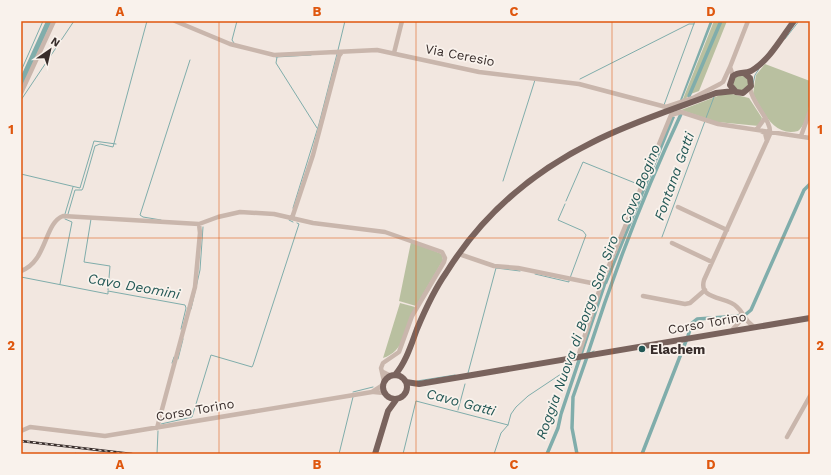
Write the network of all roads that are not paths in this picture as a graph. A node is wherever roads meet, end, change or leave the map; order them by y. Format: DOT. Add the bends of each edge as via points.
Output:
graph roads {
  1 [pos="54,21"];
  2 [pos="175,21"];
  3 [pos="402,21"];
  4 [pos="748,21"];
  5 [pos="794,21"];
  6 [pos="342,52"];
  7 [pos="394,53"];
  8 [pos="760,64"];
  9 [pos="731,70"];
  10 [pos="742,72"];
  11 [pos="751,80"];
  12 [pos="730,82"];
  13 [pos="750,88"];
  14 [pos="734,91"];
  15 [pos="21,93"];
  16 [pos="716,93"];
  17 [pos="743,93"];
  18 [pos="753,99"];
  19 [pos="810,111"];
  20 [pos="765,118"];
  21 [pos="768,123"];
  22 [pos="757,129"];
  23 [pos="770,131"];
  24 [pos="779,132"];
  25 [pos="801,136"];
  26 [pos="810,138"];
  27 [pos="767,141"];
  28 [pos="678,207"];
  29 [pos="292,218"];
  30 [pos="199,224"];
  31 [pos="727,230"];
  32 [pos="672,243"];
  33 [pos="462,255"];
  34 [pos="712,262"];
  35 [pos="21,271"];
  36 [pos="601,285"];
  37 [pos="705,290"];
  38 [pos="643,296"];
  39 [pos="810,318"];
  40 [pos="743,321"];
  41 [pos="753,326"];
  42 [pos="743,328"];
  43 [pos="734,329"];
  44 [pos="580,356"];
  45 [pos="404,362"];
  46 [pos="383,372"];
  47 [pos="393,375"];
  48 [pos="405,380"];
  49 [pos="383,383"];
  50 [pos="419,384"];
  51 [pos="407,391"];
  52 [pos="372,392"];
  53 [pos="385,395"];
  54 [pos="810,396"];
  55 [pos="396,400"];
  56 [pos="388,411"];
  57 [pos="157,428"];
  58 [pos="21,431"];
  59 [pos="787,437"];
  60 [pos="375,454"];
  1 -- 15 [label="street"];
  2 -- 6 [label="street, Via Ceresio" via="225,42 268,54 288,56"];
  3 -- 7 [label="street"];
  4 -- 9 [label="street, Via Ceresio"];
  5 -- 8 [label="main road"];
  6 -- 7 [label="street, Via Ceresio" via="377,50"];
  6 -- 29 [label="street"];
  7 -- 9 [label="street, Via Ceresio" via="479,72 579,84 666,107 693,98 724,82"];
  8 -- 10 [label="main road" via="750,71"];
  8 -- 11 [label="main road"];
  9 -- 10 [label="main road"];
  9 -- 12 [label="main road"];
  10 -- 11 [label="main road"];
  11 -- 13 [label="main road"];
  12 -- 14 [label="main road"];
  12 -- 16 [label="main road"];
  13 -- 17 [label="main road"];
  13 -- 18 [label="street"];
  14 -- 16 [label="main road"];
  14 -- 17 [label="main road"];
  16 -- 45 [label="main road" via="593,141 551,165 518,189 478,229 445,274 424,312"];
  17 -- 18 [label="street"];
  18 -- 20 [label="street"];
  19 -- 25 [label="street"];
  20 -- 21 [label="street"];
  20 -- 22 [label="street"];
  21 -- 23 [label="street"];
  21 -- 24 [label="street"];
  22 -- 23 [label="street"];
  22 -- 27 [label="street" via="765,133"];
  22 -- 36 [label="street" via="718,124 681,112 671,115"];
  23 -- 24 [label="street"];
  23 -- 27 [label="street"];
  24 -- 25 [label="street"];
  24 -- 27 [label="street"];
  25 -- 26 [label="street"];
  27 -- 31 [label="street"];
  28 -- 31 [label="street"];
  29 -- 30 [label="street" via="263,212 240,212"];
  29 -- 46 [label="street" via="385,232 439,250 444,255 444,262 412,316 401,349 382,363"];
  30 -- 35 [label="street" via="63,216 56,221 35,262"];
  30 -- 57 [label="street" via="195,287"];
  31 -- 34 [label="street"];
  32 -- 34 [label="street"];
  33 -- 36 [label="street" via="494,266 518,268"];
  34 -- 37 [label="street" via="703,282"];
  36 -- 44 [label="street"];
  37 -- 38 [label="street" via="690,303 685,304"];
  37 -- 40 [label="street" via="708,294 735,305"];
  39 -- 41 [label="main road, Corso Torino"];
  40 -- 41 [label="street"];
  40 -- 42 [label="street"];
  40 -- 43 [label="street"];
  41 -- 42 [label="main road, Corso Torino"];
  42 -- 43 [label="main road, Corso Torino"];
  43 -- 44 [label="main road, Corso Torino"];
  44 -- 50 [label="main road, Corso Torino"];
  45 -- 47 [label="main road"];
  45 -- 48 [label="main road"];
  46 -- 47 [label="street"];
  46 -- 49 [label="street"];
  47 -- 48 [label="main road"];
  47 -- 49 [label="main road"];
  48 -- 50 [label="main road, Corso Torino"];
  48 -- 51 [label="main road"];
  49 -- 52 [label="street, Corso Torino"];
  49 -- 53 [label="main road"];
  50 -- 51 [label="main road, Corso Torino"];
  51 -- 55 [label="main road"];
  52 -- 53 [label="street, Corso Torino"];
  52 -- 57 [label="street, Corso Torino"];
  53 -- 55 [label="main road"];
  53 -- 56 [label="main road"];
  54 -- 59 [label="street"];
  55 -- 56 [label="main road"];
  56 -- 60 [label="main road"];
  57 -- 58 [label="street, Corso Torino" via="105,436 30,428"];
}
